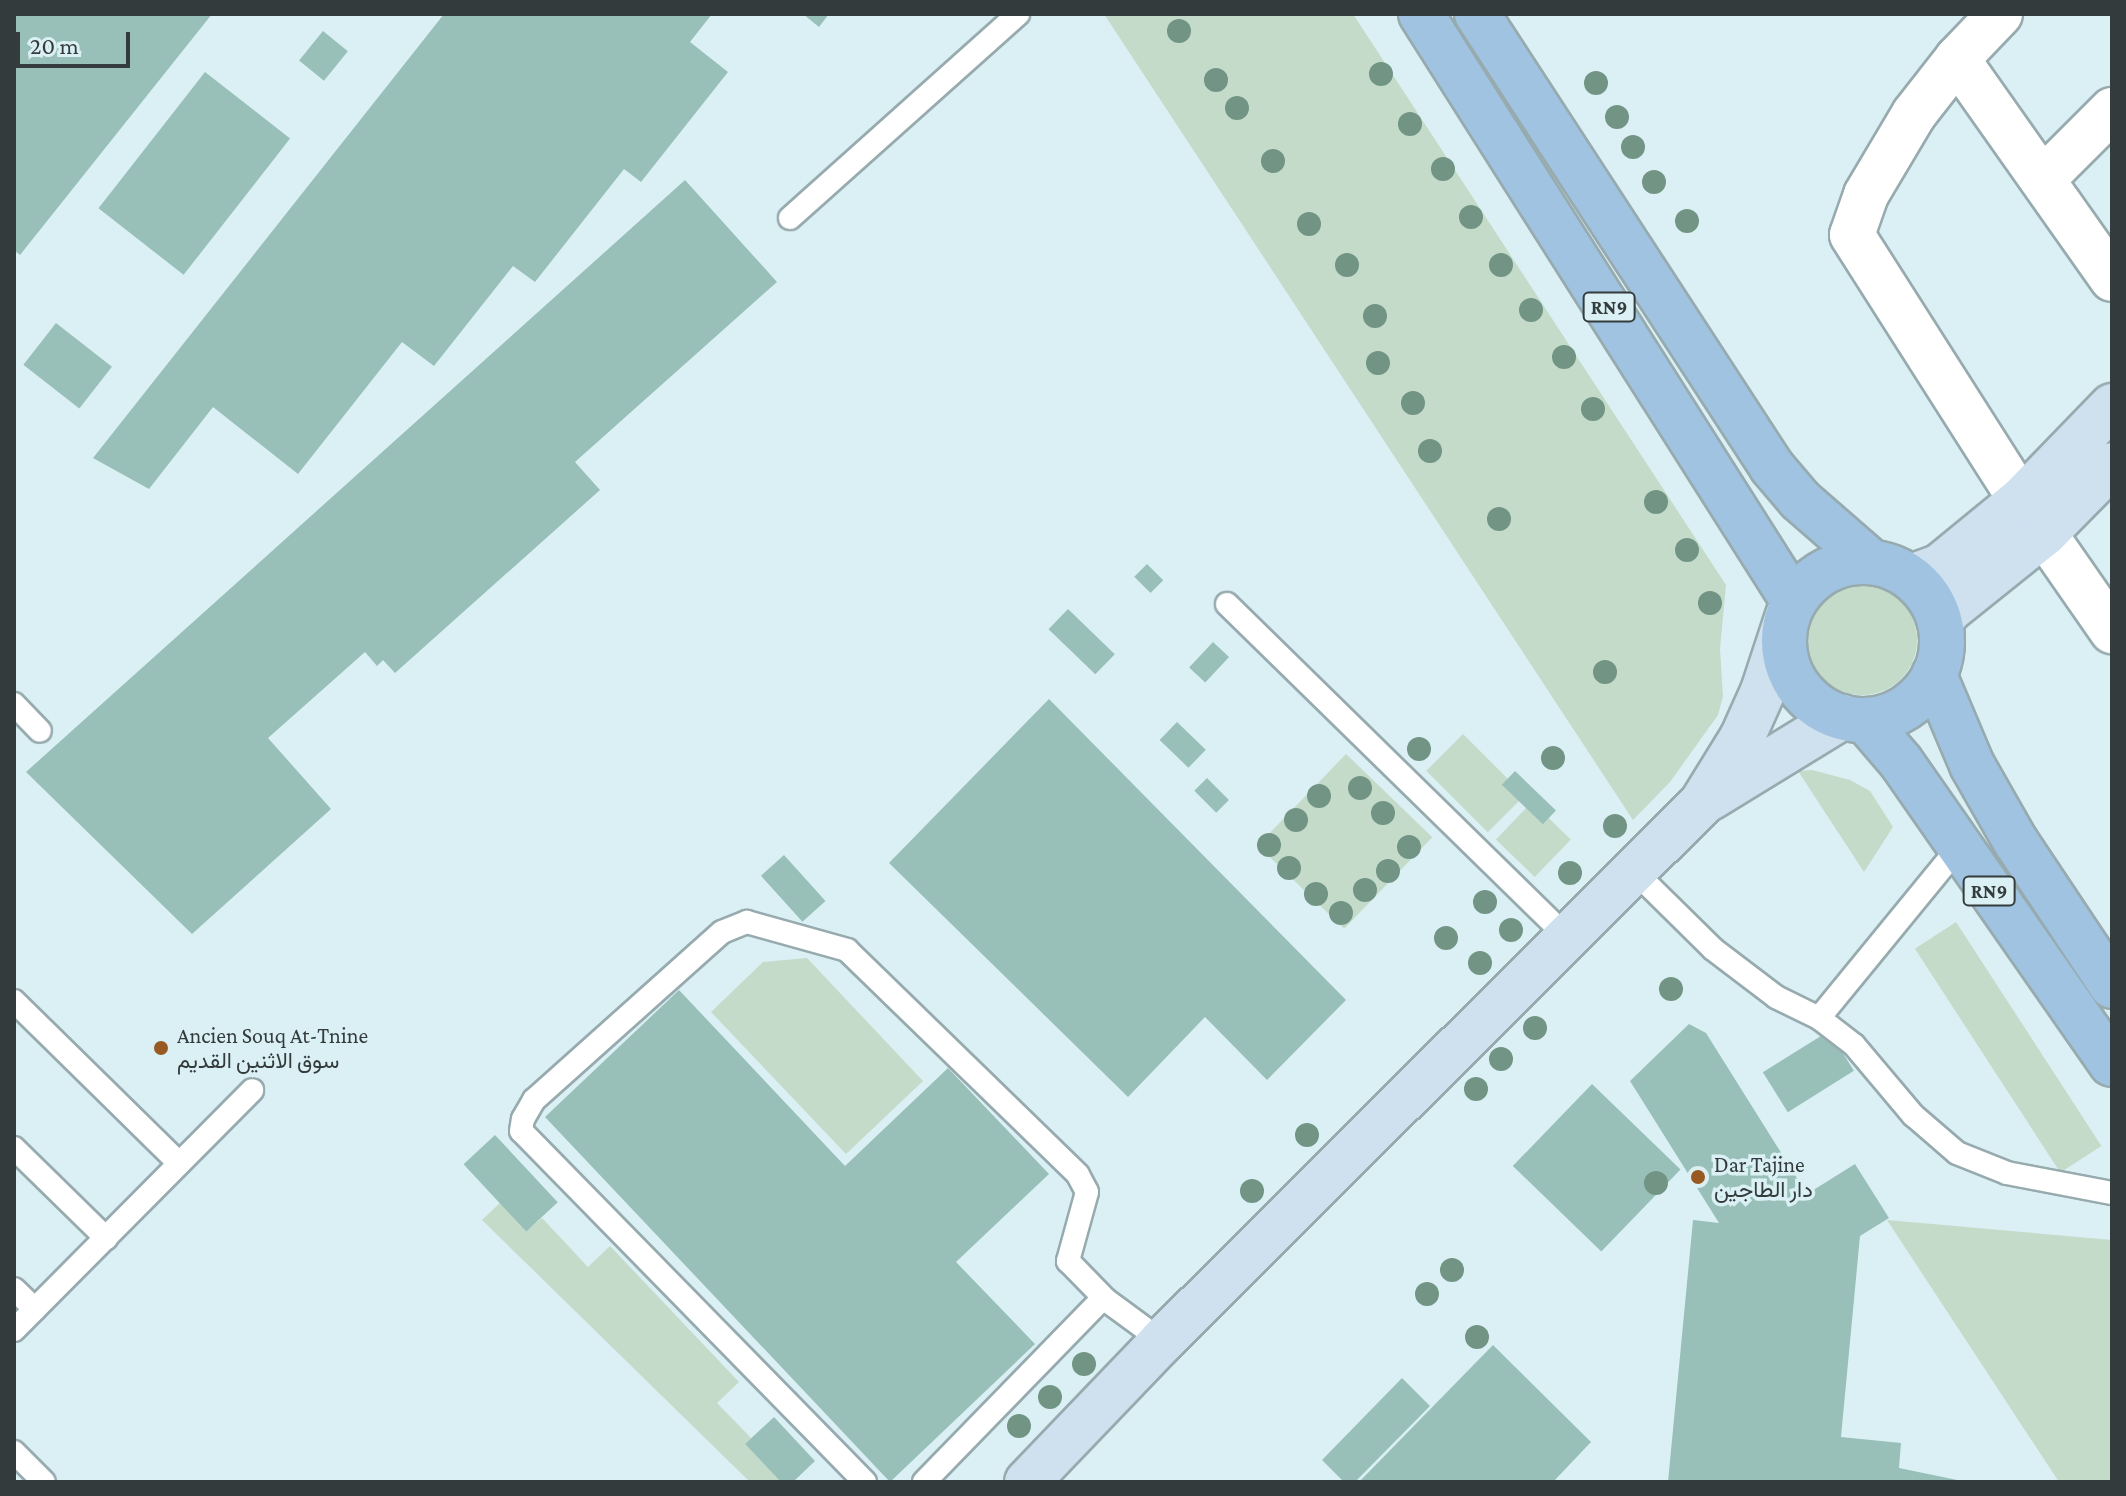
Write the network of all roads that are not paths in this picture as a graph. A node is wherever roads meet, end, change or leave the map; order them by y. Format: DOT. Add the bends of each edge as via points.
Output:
graph roads {
  1 [pos="1018,14"];
  2 [pos="1421,14"];
  3 [pos="1477,14"];
  4 [pos="2000,14"];
  5 [pos="1957,59"];
  6 [pos="2112,110"];
  7 [pos="2043,179"];
  8 [pos="790,218"];
  9 [pos="2112,279"];
  10 [pos="2112,406"];
  11 [pos="2112,465"];
  12 [pos="2033,516"];
  13 [pos="1891,570"];
  14 [pos="1227,604"];
  15 [pos="1791,609"];
  16 [pos="1940,622"];
  17 [pos="2112,631"];
  18 [pos="1934,675"];
  19 [pos="14,704"];
  20 [pos="1854,719"];
  21 [pos="40,731"];
  22 [pos="1701,804"];
  23 [pos="1958,848"];
  24 [pos="1633,870"];
  25 [pos="1567,937"];
  26 [pos="2112,986"];
  27 [pos="14,1001"];
  28 [pos="1819,1018"];
  29 [pos="2112,1064"];
  30 [pos="252,1090"];
  31 [pos="14,1148"];
  32 [pos="179,1163"];
  33 [pos="2112,1193"];
  34 [pos="106,1238"];
  35 [pos="14,1289"];
  36 [pos="1106,1300"];
  37 [pos="35,1309"];
  38 [pos="14,1330"];
  39 [pos="1162,1341"];
  40 [pos="14,1452"];
  41 [pos="44,1482"];
  42 [pos="865,1482"];
  43 [pos="924,1482"];
  44 [pos="1027,1482"];
  1 -- 8 [label="lane"];
  2 -- 15 [label="main road, RN9"];
  3 -- 13 [label="main road, RN9" via="1772,467 1800,500"];
  4 -- 5 [label="street"];
  5 -- 7 [label="street"];
  5 -- 12 [label="street" via="1914,114 1866,195 1852,235"];
  6 -- 7 [label="street"];
  7 -- 9 [label="street"];
  10 -- 12 [label="street"];
  11 -- 12 [label="street"];
  12 -- 13 [label="street" via="1939,567"];
  12 -- 16 [label="street"];
  12 -- 17 [label="street"];
  13 -- 15 [label="main road" via="1849,563 1826,570"];
  13 -- 16 [label="main road, RN9" via="1929,597"];
  14 -- 25 [label="lane"];
  15 -- 20 [label="main road, RN9" via="1784,641 1788,666 1800,689 1819,707"];
  15 -- 22 [label="street" via="1742,738"];
  16 -- 18 [label="main road" via="1942,649"];
  18 -- 20 [label="main road" via="1918,698 1893,714"];
  18 -- 26 [label="main road, RN9" via="1972,765 2016,842"];
  19 -- 21 [label="lane"];
  20 -- 22 [label="street"];
  20 -- 23 [label="main road, RN9" via="1901,762"];
  22 -- 24 [label="street"];
  23 -- 28 [label="lane"];
  23 -- 29 [label="main road, RN9"];
  24 -- 25 [label="street"];
  24 -- 28 [label="lane" via="1713,949 1776,997"];
  25 -- 39 [label="street"];
  27 -- 32 [label="lane"];
  28 -- 33 [label="lane" via="1854,1045 1913,1115 1957,1153 2007,1173"];
  30 -- 32 [label="lane"];
  31 -- 34 [label="lane"];
  32 -- 34 [label="lane"];
  34 -- 37 [label="lane"];
  35 -- 37 [label="lane"];
  36 -- 39 [label="lane"];
  36 -- 42 [label="lane" via="1068,1261 1087,1192 1078,1175 847,950 747,922 722,932 534,1100 521,1131"];
  36 -- 43 [label="lane"];
  37 -- 38 [label="lane"];
  39 -- 44 [label="street"];
  40 -- 41 [label="lane"];
}
